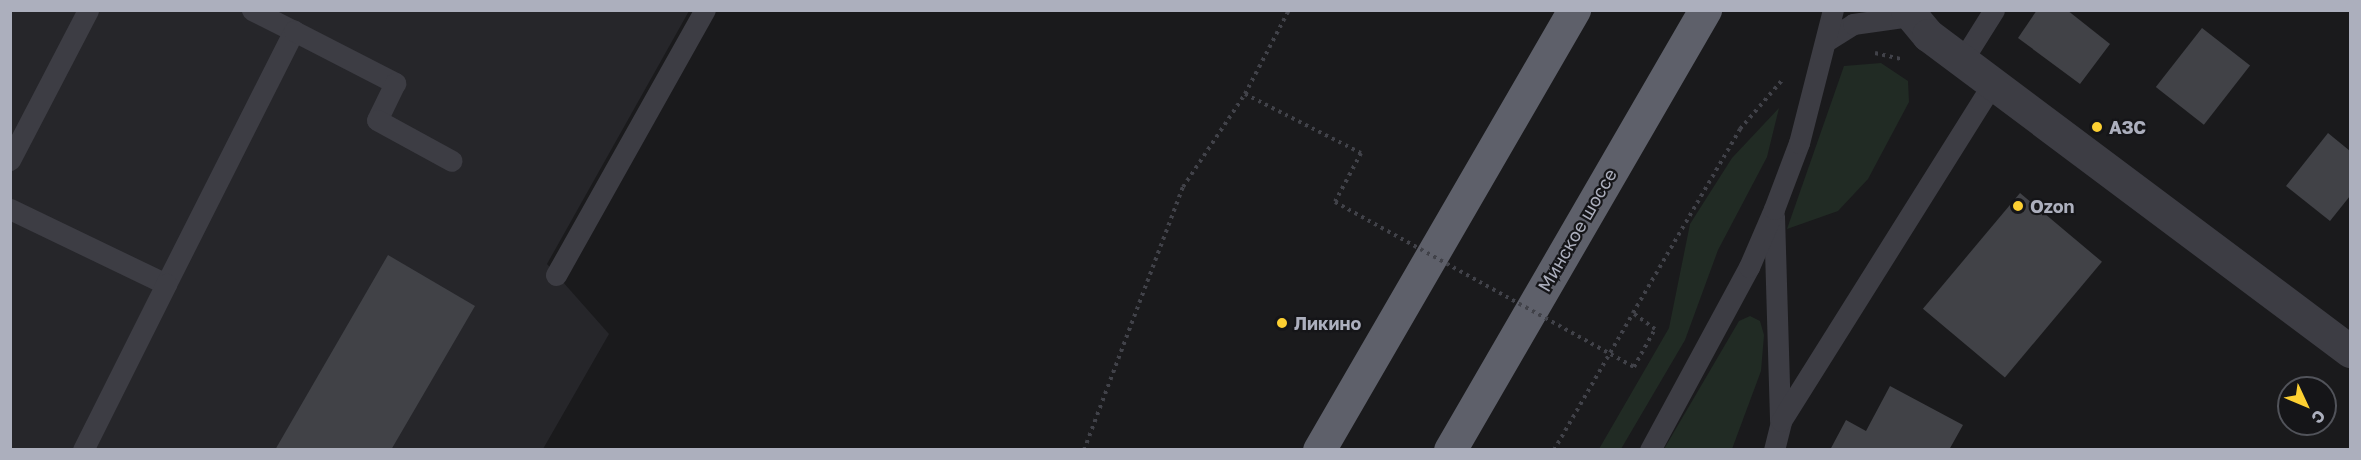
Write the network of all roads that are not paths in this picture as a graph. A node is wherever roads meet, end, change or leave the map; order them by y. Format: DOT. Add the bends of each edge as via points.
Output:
graph roads {
  1 [pos="88,10"];
  2 [pos="252,10"];
  3 [pos="705,10"];
  4 [pos="1553,10"];
  5 [pos="1574,10"];
  6 [pos="1705,10"];
  7 [pos="1833,10"];
  8 [pos="1994,10"];
  9 [pos="1909,13"];
  10 [pos="294,31"];
  11 [pos="1826,41"];
  12 [pos="1550,52"];
  13 [pos="1962,61"];
  14 [pos="1993,83"];
  15 [pos="10,160"];
  16 [pos="452,161"];
  17 [pos="1774,208"];
  18 [pos="10,209"];
  19 [pos="556,275"];
  20 [pos="166,284"];
  21 [pos="2350,351"];
  22 [pos="1781,421"];
  23 [pos="83,450"];
  24 [pos="1319,450"];
  25 [pos="1450,450"];
  26 [pos="1650,450"];
  27 [pos="1762,450"];
  28 [pos="1774,450"];
  1 -- 15 [label="lane"];
  2 -- 10 [label="lane"];
  3 -- 19 [label="lane"];
  4 -- 12 [label="lane"];
  5 -- 12 [label="highway"];
  6 -- 25 [label="highway, Минское шоссе"];
  7 -- 11 [label="lane"];
  8 -- 13 [label="lane"];
  9 -- 11 [label="lane" via="1853,24"];
  9 -- 13 [label="street"];
  10 -- 16 [label="lane" via="395,83 377,120"];
  10 -- 20 [label="lane"];
  11 -- 17 [label="lane"];
  12 -- 24 [label="highway"];
  13 -- 14 [label="street"];
  14 -- 21 [label="street"];
  14 -- 22 [label="lane"];
  17 -- 22 [label="lane"];
  17 -- 26 [label="lane" via="1749,267"];
  18 -- 20 [label="lane"];
  20 -- 23 [label="lane"];
  22 -- 27 [label="lane"];
  22 -- 28 [label="lane"];
}
